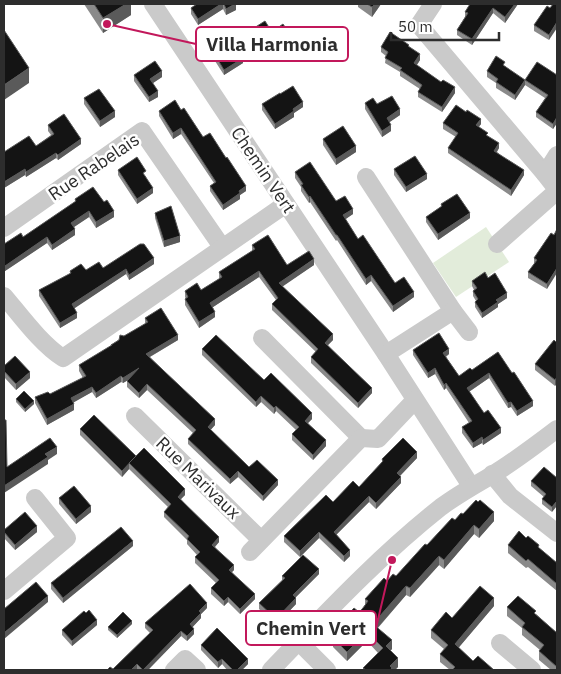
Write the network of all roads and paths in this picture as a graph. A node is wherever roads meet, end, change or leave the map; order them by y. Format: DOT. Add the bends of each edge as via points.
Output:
graph roads {
  1 [pos="153,4"];
  2 [pos="434,4"];
  3 [pos="557,155"];
  4 [pos="545,174"];
  5 [pos="366,178"];
  6 [pos="557,191"];
  7 [pos="286,204"];
  8 [pos="4,228"];
  9 [pos="498,244"];
  10 [pos="222,247"];
  11 [pos="4,296"];
  12 [pos="453,310"];
  13 [pos="469,332"];
  14 [pos="262,338"];
  15 [pos="386,354"];
  16 [pos="415,400"];
  17 [pos="135,416"];
  18 [pos="557,429"];
  19 [pos="361,438"];
  20 [pos="492,474"];
  21 [pos="471,486"];
  22 [pos="35,498"];
  23 [pos="557,533"];
  24 [pos="4,591"];
  25 [pos="299,642"];
  26 [pos="500,643"];
  27 [pos="174,670"];
  28 [pos="197,670"];
  29 [pos="271,670"];
  30 [pos="328,670"];
  31 [pos="532,670"];
  1 -- 7 [label="street, Chemin Vert"];
  2 -- 4 [label="street" via="419,25"];
  3 -- 4 [label="street"];
  4 -- 6 [label="street"];
  5 -- 12 [label="street"];
  6 -- 9 [label="street"];
  7 -- 10 [label="street"];
  7 -- 15 [label="street, Chemin Vert"];
  8 -- 10 [label="street, Rue Rabelais" via="142,131"];
  10 -- 11 [label="street" via="63,358 45,343"];
  12 -- 13 [label="street"];
  12 -- 15 [label="street"];
  14 -- 19 [label="street"];
  15 -- 16 [label="street, Chemin Vert"];
  16 -- 19 [label="street" via="378,438"];
  16 -- 21 [label="street, Chemin Vert"];
  17 -- 19 [label="street, Rue Marivaux" via="255,546"];
  18 -- 20 [label="street"];
  20 -- 21 [label="street"];
  20 -- 23 [label="street" via="510,496"];
  21 -- 25 [label="street" via="442,506 375,564"];
  22 -- 24 [label="street" via="67,538"];
  25 -- 29 [label="street"];
  25 -- 30 [label="street"];
  26 -- 31 [label="street"];
  27 -- 28 [label="street" via="185,659"];
}
